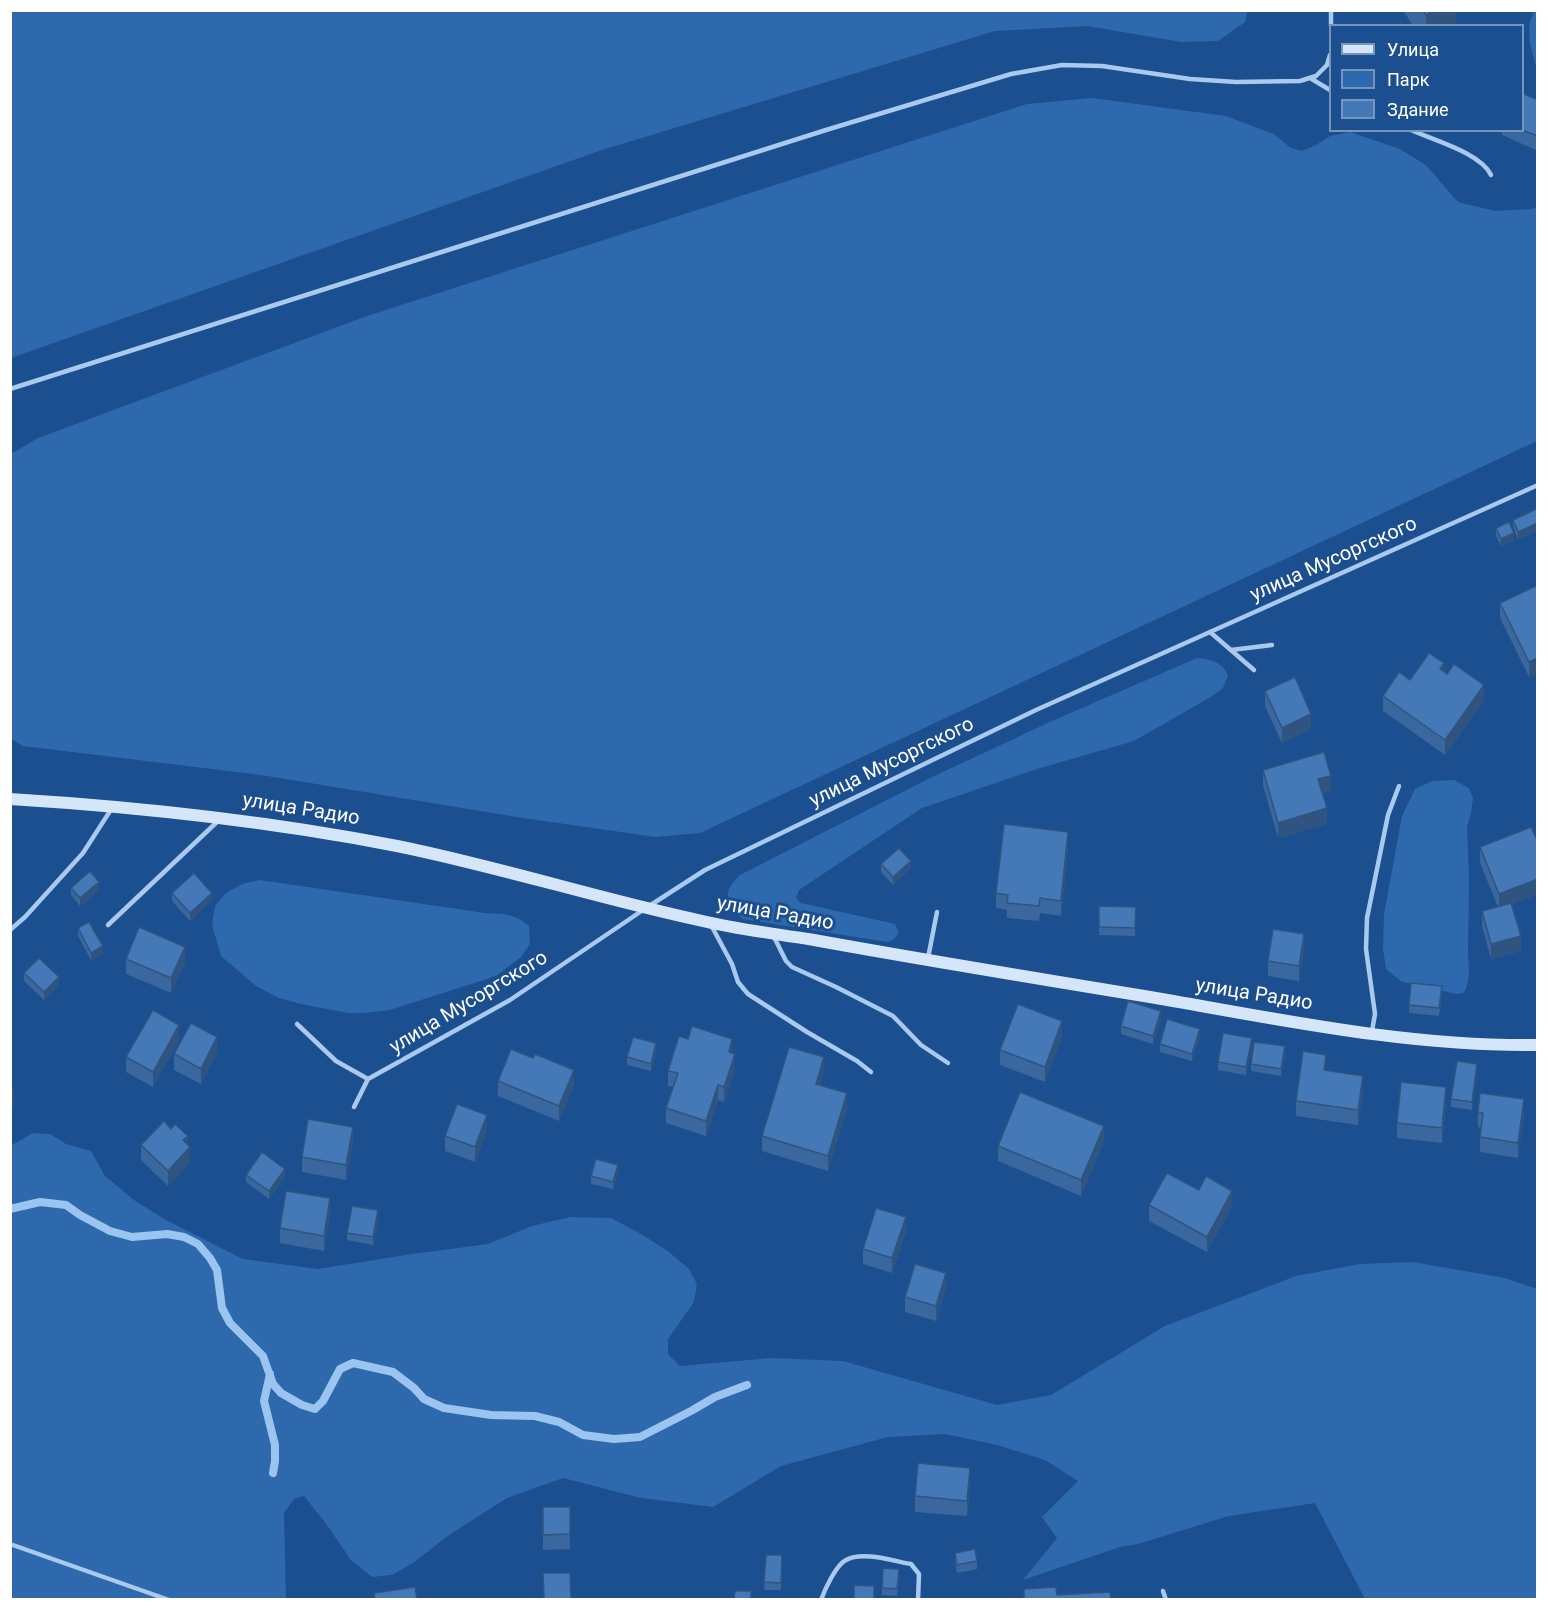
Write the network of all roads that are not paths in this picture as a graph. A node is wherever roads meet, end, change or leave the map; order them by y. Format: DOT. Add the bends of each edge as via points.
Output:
graph roads {
  1 [pos="1329,58"];
  2 [pos="1310,78"];
  3 [pos="1329,89"];
  4 [pos="1416,132"];
  5 [pos="1491,175"];
  6 [pos="10,389"];
  7 [pos="1538,484"];
  8 [pos="1210,632"];
  9 [pos="1272,645"];
  10 [pos="1232,650"];
  11 [pos="1254,670"];
  12 [pos="1399,786"];
  13 [pos="10,799"];
  14 [pos="114,806"];
  15 [pos="222,817"];
  16 [pos="646,908"];
  17 [pos="937,912"];
  18 [pos="710,923"];
  19 [pos="108,925"];
  20 [pos="10,930"];
  21 [pos="772,933"];
  22 [pos="928,961"];
  23 [pos="297,1024"];
  24 [pos="1371,1034"];
  25 [pos="1538,1045"];
  26 [pos="948,1062"];
  27 [pos="871,1072"];
  28 [pos="368,1079"];
  29 [pos="354,1107"];
  30 [pos="10,1544"];
  31 [pos="1163,1591"];
  32 [pos="169,1599"];
  33 [pos="821,1599"];
  34 [pos="918,1599"];
  35 [pos="1166,1599"];
  1 -- 2 [label="lane" via="1327,65"];
  2 -- 3 [label="lane"];
  2 -- 6 [label="lane" via="1190,79 1062,64 1011,74"];
  4 -- 5 [label="lane" via="1480,162"];
  7 -- 8 [label="lane, улица Мусоргского"];
  8 -- 10 [label="lane"];
  8 -- 16 [label="lane, улица Мусоргского" via="1036,710 716,865"];
  9 -- 10 [label="lane"];
  10 -- 11 [label="lane"];
  12 -- 24 [label="lane" via="1388,815 1368,918 1366,949 1375,1014"];
  13 -- 14 [label="main road, улица Радио"];
  14 -- 15 [label="main road, улица Радио"];
  14 -- 20 [label="lane" via="83,853"];
  15 -- 16 [label="main road, улица Радио" via="394,846"];
  15 -- 19 [label="lane"];
  16 -- 18 [label="main road, улица Радио"];
  16 -- 28 [label="lane, улица Мусоргского" via="510,1000"];
  17 -- 22 [label="lane"];
  18 -- 21 [label="main road, улица Радио"];
  18 -- 27 [label="lane" via="738,982 748,994"];
  21 -- 22 [label="main road, улица Радио"];
  21 -- 26 [label="lane" via="792,967 893,1016 921,1045"];
  22 -- 24 [label="main road, улица Радио"];
  23 -- 28 [label="lane" via="336,1061"];
  24 -- 25 [label="main road, улица Радио" via="1503,1046"];
  28 -- 29 [label="lane"];
  30 -- 32 [label="lane"];
  31 -- 35 [label="lane"];
  33 -- 34 [label="lane" via="844,1560 863,1556 911,1564 919,1574"];
}
